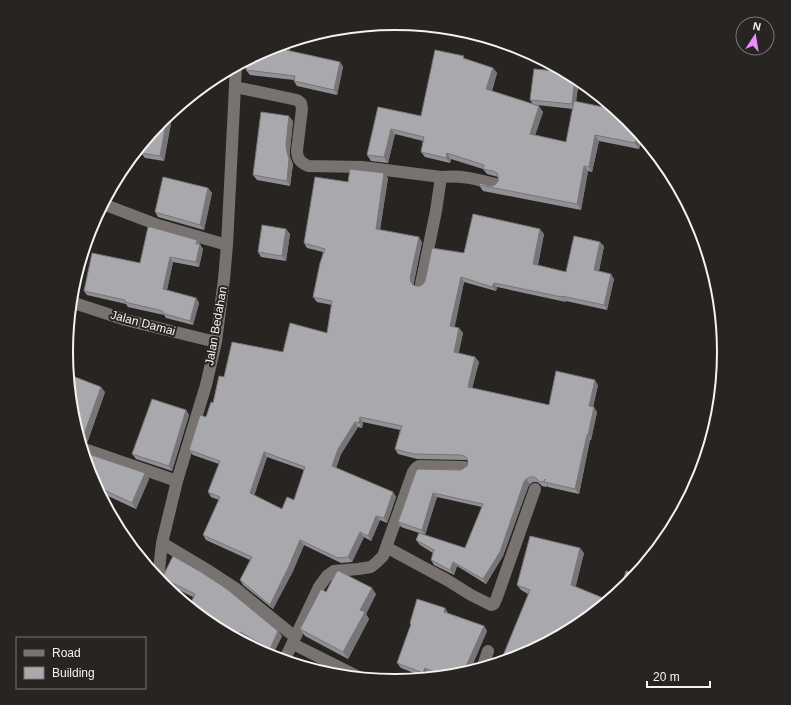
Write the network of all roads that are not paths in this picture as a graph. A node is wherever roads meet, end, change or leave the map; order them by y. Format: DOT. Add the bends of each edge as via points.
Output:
graph roads {
  1 [pos="236,72"];
  2 [pos="235,87"];
  3 [pos="441,177"];
  4 [pos="495,184"];
  5 [pos="108,206"];
  6 [pos="227,245"];
  7 [pos="421,284"];
  8 [pos="77,304"];
  9 [pos="216,342"];
  10 [pos="88,450"];
  11 [pos="464,467"];
  12 [pos="178,481"];
  13 [pos="535,489"];
  14 [pos="162,543"];
  15 [pos="386,548"];
  16 [pos="159,572"];
  17 [pos="294,641"];
  18 [pos="488,651"];
  19 [pos="287,656"];
  20 [pos="484,662"];
  21 [pos="348,671"];
  1 -- 2 [label="street, Jalan Bedahan"];
  2 -- 3 [label="street" via="302,103 297,156 303,164"];
  2 -- 6 [label="street, Jalan Bedahan"];
  3 -- 4 [label="street" via="472,178"];
  3 -- 7 [label="street"];
  5 -- 6 [label="street" via="158,225"];
  6 -- 9 [label="street, Jalan Bedahan"];
  8 -- 9 [label="street, Jalan Damai" via="126,320"];
  9 -- 12 [label="street, Jalan Bedahan"];
  10 -- 12 [label="street"];
  11 -- 15 [label="street" via="416,468"];
  12 -- 14 [label="street, Jalan Bedahan"];
  13 -- 15 [label="street" via="494,604 491,605 471,595"];
  14 -- 16 [label="street, Jalan Bedahan"];
  14 -- 17 [label="street" via="235,588"];
  15 -- 17 [label="street" via="383,556 371,567 334,570 327,576"];
  17 -- 19 [label="street"];
  17 -- 21 [label="street"];
  18 -- 20 [label="street"];
}
